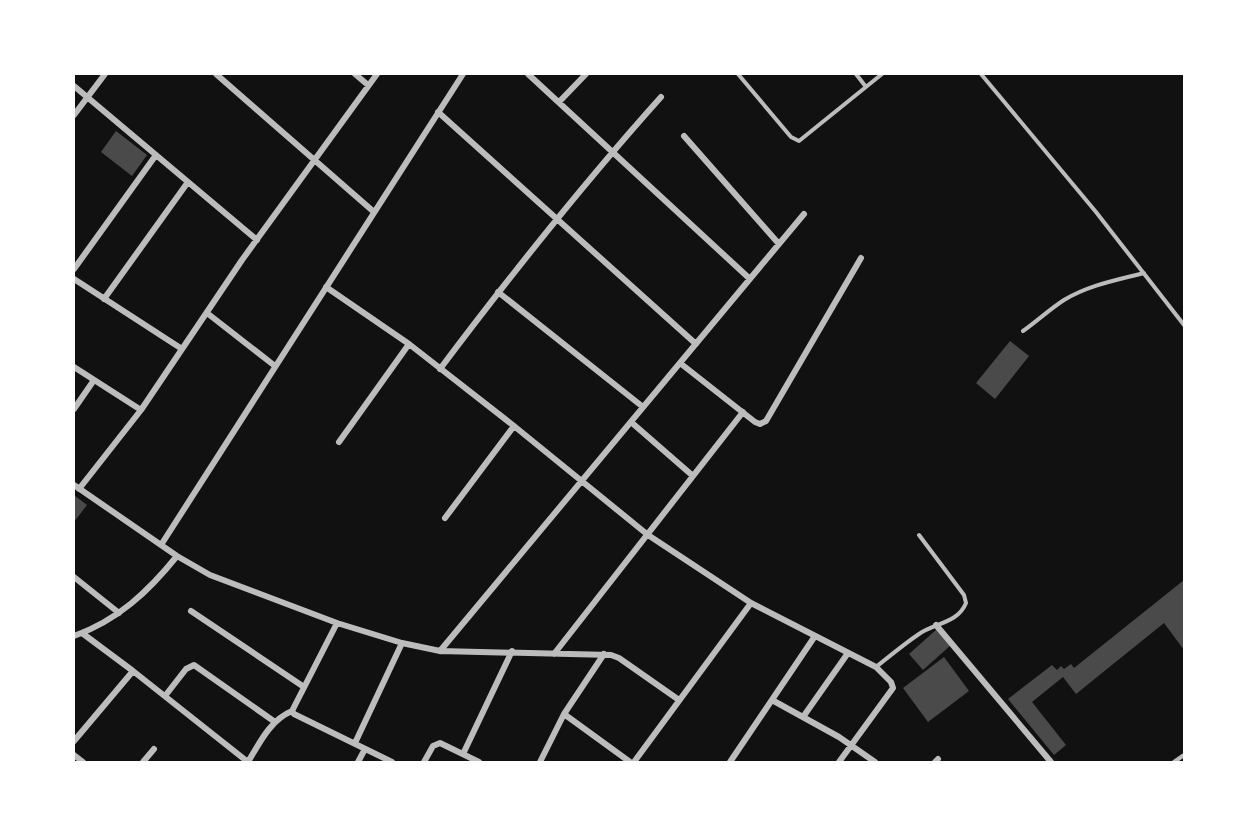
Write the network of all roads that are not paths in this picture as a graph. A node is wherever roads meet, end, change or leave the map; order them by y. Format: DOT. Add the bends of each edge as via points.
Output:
graph roads {
  1 [pos="105,74"];
  2 [pos="216,74"];
  3 [pos="354,74"];
  4 [pos="377,74"];
  5 [pos="463,74"];
  6 [pos="528,74"];
  7 [pos="586,74"];
  8 [pos="738,74"];
  9 [pos="856,74"];
  10 [pos="882,74"];
  11 [pos="981,74"];
  12 [pos="368,85"];
  13 [pos="74,86"];
  14 [pos="866,87"];
  15 [pos="87,98"];
  16 [pos="661,98"];
  17 [pos="559,102"];
  18 [pos="438,112"];
  19 [pos="74,115"];
  20 [pos="684,136"];
  21 [pos="613,151"];
  22 [pos="156,155"];
  23 [pos="315,159"];
  24 [pos="188,182"];
  25 [pos="374,212"];
  26 [pos="804,214"];
  27 [pos="557,219"];
  28 [pos="257,240"];
  29 [pos="779,244"];
  30 [pos="861,258"];
  31 [pos="74,269"];
  32 [pos="1144,273"];
  33 [pos="74,279"];
  34 [pos="750,279"];
  35 [pos="326,287"];
  36 [pos="498,292"];
  37 [pos="104,299"];
  38 [pos="207,313"];
  39 [pos="1185,325"];
  40 [pos="1023,331"];
  41 [pos="409,344"];
  42 [pos="696,344"];
  43 [pos="182,350"];
  44 [pos="680,363"];
  45 [pos="74,366"];
  46 [pos="275,366"];
  47 [pos="440,369"];
  48 [pos="94,380"];
  49 [pos="643,407"];
  50 [pos="74,409"];
  51 [pos="141,410"];
  52 [pos="743,412"];
  53 [pos="631,422"];
  54 [pos="514,426"];
  55 [pos="339,442"];
  56 [pos="693,476"];
  57 [pos="582,481"];
  58 [pos="76,487"];
  59 [pos="445,518"];
  60 [pos="648,535"];
  61 [pos="919,535"];
  62 [pos="161,545"];
  63 [pos="177,556"];
  64 [pos="74,577"];
  65 [pos="752,603"];
  66 [pos="191,612"];
  67 [pos="119,613"];
  68 [pos="338,623"];
  69 [pos="936,625"];
  70 [pos="81,633"];
  71 [pos="74,636"];
  72 [pos="815,636"];
  73 [pos="402,643"];
  74 [pos="440,651"];
  75 [pos="512,651"];
  76 [pos="848,653"];
  77 [pos="554,654"];
  78 [pos="604,654"];
  79 [pos="876,667"];
  80 [pos="133,671"];
  81 [pos="304,687"];
  82 [pos="165,696"];
  83 [pos="679,700"];
  84 [pos="772,700"];
  85 [pos="292,711"];
  86 [pos="564,714"];
  87 [pos="803,717"];
  88 [pos="275,722"];
  89 [pos="74,741"];
  90 [pos="355,743"];
  91 [pos="852,745"];
  92 [pos="365,749"];
  93 [pos="154,750"];
  94 [pos="463,754"];
  95 [pos="1185,754"];
  96 [pos="74,755"];
  97 [pos="83,762"];
  98 [pos="143,762"];
  99 [pos="248,762"];
  100 [pos="358,762"];
  101 [pos="392,762"];
  102 [pos="424,762"];
  103 [pos="479,762"];
  104 [pos="540,762"];
  105 [pos="632,762"];
  106 [pos="730,762"];
  107 [pos="840,762"];
  108 [pos="875,762"];
  109 [pos="1051,762"];
  110 [pos="1174,762"];
  1 -- 15 [label="street"];
  2 -- 23 [label="street"];
  3 -- 12 [label="street"];
  4 -- 12 [label="street"];
  5 -- 18 [label="street"];
  6 -- 17 [label="street"];
  7 -- 17 [label="street"];
  8 -- 14 [label="lane" via="791,137 799,141"];
  9 -- 14 [label="lane"];
  10 -- 14 [label="lane"];
  11 -- 32 [label="lane"];
  12 -- 23 [label="street"];
  13 -- 15 [label="street"];
  15 -- 19 [label="street"];
  15 -- 22 [label="street"];
  16 -- 21 [label="street"];
  17 -- 21 [label="street"];
  18 -- 25 [label="street"];
  18 -- 27 [label="street"];
  20 -- 29 [label="street"];
  21 -- 27 [label="street"];
  21 -- 34 [label="street"];
  22 -- 24 [label="street"];
  22 -- 31 [label="street"];
  23 -- 25 [label="street"];
  23 -- 28 [label="street"];
  24 -- 28 [label="street"];
  24 -- 37 [label="street"];
  25 -- 35 [label="street"];
  26 -- 29 [label="street"];
  27 -- 36 [label="street"];
  27 -- 42 [label="street"];
  28 -- 38 [label="street"];
  29 -- 34 [label="street"];
  30 -- 52 [label="street" via="770,417 760,423"];
  32 -- 39 [label="lane"];
  32 -- 40 [label="lane" via="1083,291 1050,309"];
  33 -- 37 [label="street"];
  34 -- 42 [label="street"];
  35 -- 41 [label="street"];
  35 -- 46 [label="street"];
  36 -- 47 [label="street"];
  36 -- 49 [label="street"];
  37 -- 43 [label="street"];
  38 -- 43 [label="street"];
  38 -- 46 [label="street"];
  41 -- 47 [label="street"];
  41 -- 55 [label="street"];
  42 -- 44 [label="street"];
  43 -- 51 [label="street"];
  44 -- 49 [label="street"];
  44 -- 52 [label="street"];
  45 -- 48 [label="street"];
  46 -- 62 [label="street"];
  47 -- 54 [label="street"];
  48 -- 50 [label="street"];
  48 -- 51 [label="street"];
  49 -- 53 [label="street"];
  51 -- 58 [label="street"];
  52 -- 56 [label="street"];
  53 -- 56 [label="street"];
  53 -- 57 [label="street"];
  54 -- 57 [label="street"];
  54 -- 59 [label="street"];
  56 -- 60 [label="street"];
  57 -- 60 [label="street"];
  57 -- 74 [label="street"];
  58 -- 62 [label="street"];
  60 -- 65 [label="street"];
  60 -- 77 [label="street"];
  61 -- 69 [label="lane" via="966,599 962,611 950,621"];
  62 -- 63 [label="street"];
  63 -- 67 [label="street" via="152,586"];
  63 -- 68 [label="street" via="210,575"];
  64 -- 67 [label="street"];
  65 -- 72 [label="street"];
  65 -- 83 [label="street"];
  66 -- 81 [label="street"];
  67 -- 70 [label="street"];
  68 -- 73 [label="street"];
  68 -- 81 [label="street"];
  69 -- 79 [label="lane"];
  69 -- 109 [label="street"];
  70 -- 71 [label="street"];
  70 -- 80 [label="street"];
  72 -- 76 [label="street"];
  72 -- 84 [label="street"];
  73 -- 74 [label="street"];
  73 -- 90 [label="street"];
  74 -- 75 [label="street"];
  75 -- 77 [label="street"];
  75 -- 94 [label="street"];
  76 -- 79 [label="street"];
  76 -- 87 [label="street"];
  77 -- 78 [label="street"];
  78 -- 83 [label="street" via="619,658"];
  78 -- 86 [label="street"];
  79 -- 91 [label="street" via="893,688"];
  80 -- 82 [label="street"];
  80 -- 89 [label="street"];
  81 -- 85 [label="street"];
  82 -- 88 [label="street" via="186,669 194,665"];
  82 -- 99 [label="street"];
  83 -- 105 [label="street"];
  84 -- 87 [label="street"];
  84 -- 106 [label="street"];
  85 -- 88 [label="street"];
  85 -- 90 [label="street"];
  86 -- 104 [label="street"];
  86 -- 105 [label="street"];
  87 -- 91 [label="street"];
  88 -- 99 [label="street"];
  90 -- 92 [label="street"];
  91 -- 107 [label="street"];
  91 -- 108 [label="street"];
  92 -- 100 [label="street"];
  92 -- 101 [label="street"];
  93 -- 98 [label="street"];
  94 -- 102 [label="street" via="436,743"];
  94 -- 103 [label="street"];
  95 -- 110 [label="lane"];
  96 -- 97 [label="street"];
}
